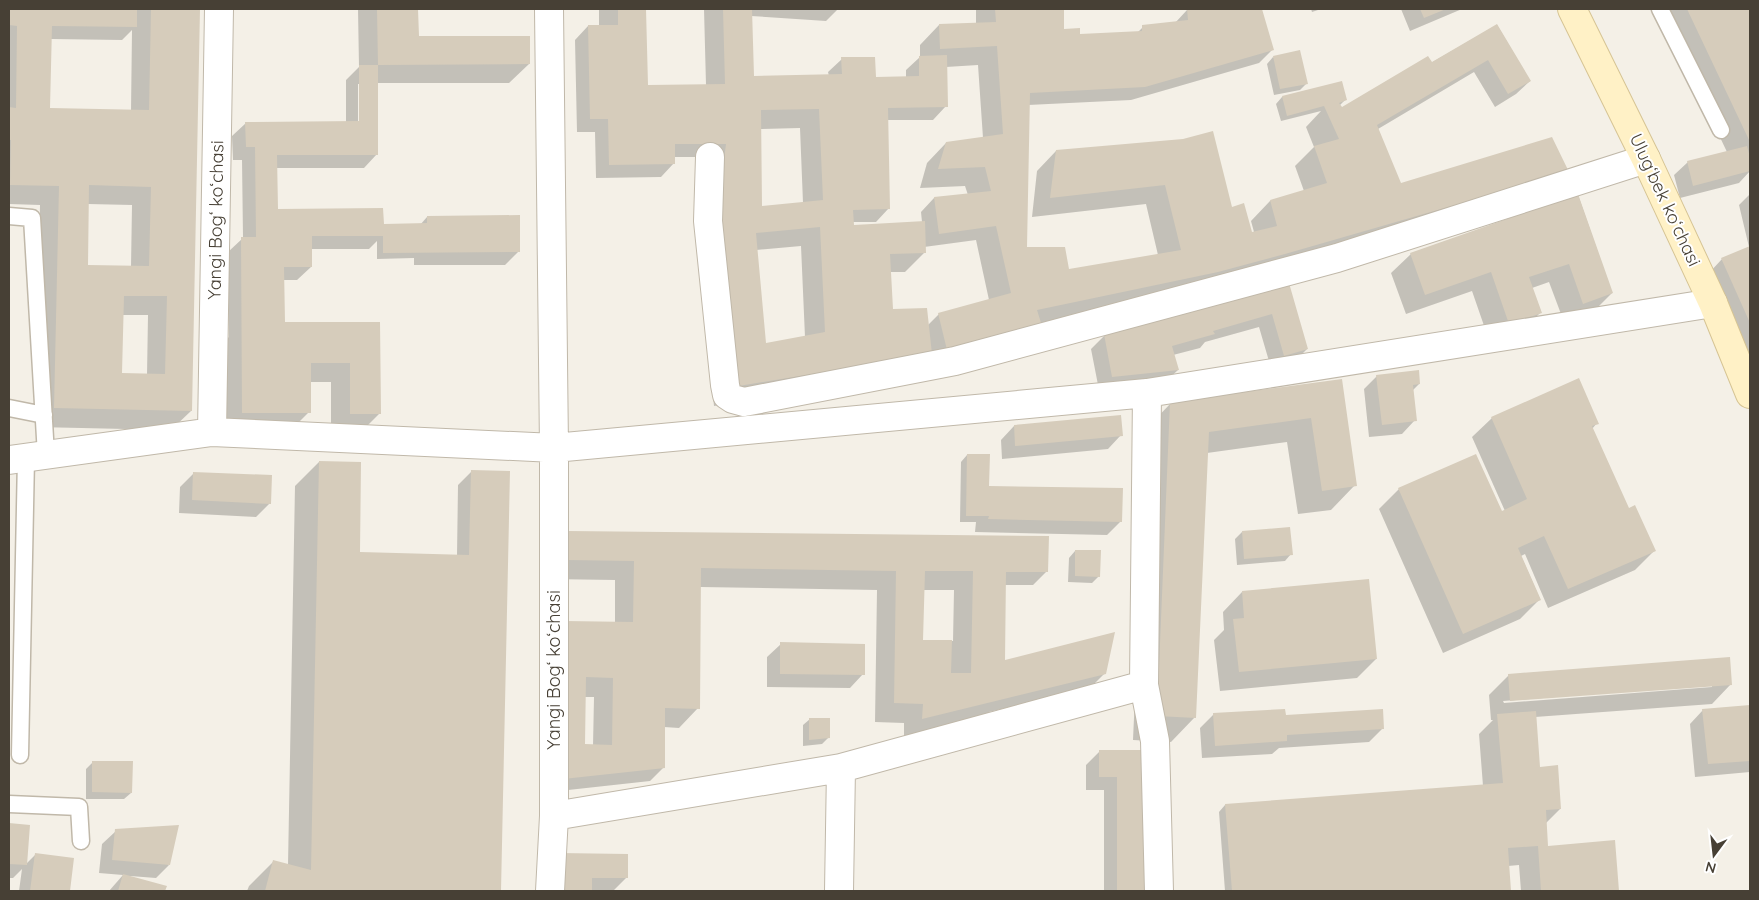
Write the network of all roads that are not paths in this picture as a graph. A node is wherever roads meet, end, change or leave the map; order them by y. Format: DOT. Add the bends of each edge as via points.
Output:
graph roads {
  1 [pos="219,9"];
  2 [pos="549,9"];
  3 [pos="1572,9"];
  4 [pos="1660,9"];
  5 [pos="1721,130"];
  6 [pos="710,157"];
  7 [pos="1646,159"];
  8 [pos="9,216"];
  9 [pos="1713,303"];
  10 [pos="1147,393"];
  11 [pos="1750,394"];
  12 [pos="9,408"];
  13 [pos="44,415"];
  14 [pos="212,432"];
  15 [pos="554,448"];
  16 [pos="27,457"];
  17 [pos="1144,685"];
  18 [pos="20,755"];
  19 [pos="841,768"];
  20 [pos="9,804"];
  21 [pos="554,816"];
  22 [pos="81,841"];
  23 [pos="550,891"];
  24 [pos="839,891"];
  25 [pos="1158,891"];
  1 -- 14 [label="street, Yangi Bogʻ koʻchasi"];
  2 -- 15 [label="street, Yangi Bogʻ koʻchasi"];
  3 -- 7 [label="street, Ulugʻbek koʻchasi"];
  4 -- 5 [label="lane"];
  6 -- 7 [label="street" via="708,221 725,385 727,395 744,402 955,361 1337,258"];
  7 -- 9 [label="street, Ulugʻbek koʻchasi"];
  8 -- 13 [label="lane" via="32,218"];
  9 -- 10 [label="street"];
  9 -- 11 [label="street, Ulugʻbek koʻchasi"];
  10 -- 15 [label="street"];
  10 -- 17 [label="street"];
  12 -- 13 [label="lane"];
  13 -- 16 [label="lane"];
  14 -- 15 [label="street"];
  14 -- 16 [label="street"];
  15 -- 21 [label="street, Yangi Bogʻ koʻchasi"];
  16 -- 18 [label="lane"];
  17 -- 19 [label="street"];
  17 -- 25 [label="street" via="1155,742"];
  19 -- 21 [label="street"];
  19 -- 24 [label="street"];
  20 -- 22 [label="lane" via="80,807"];
  21 -- 23 [label="street, Yangi Bogʻ koʻchasi"];
}
